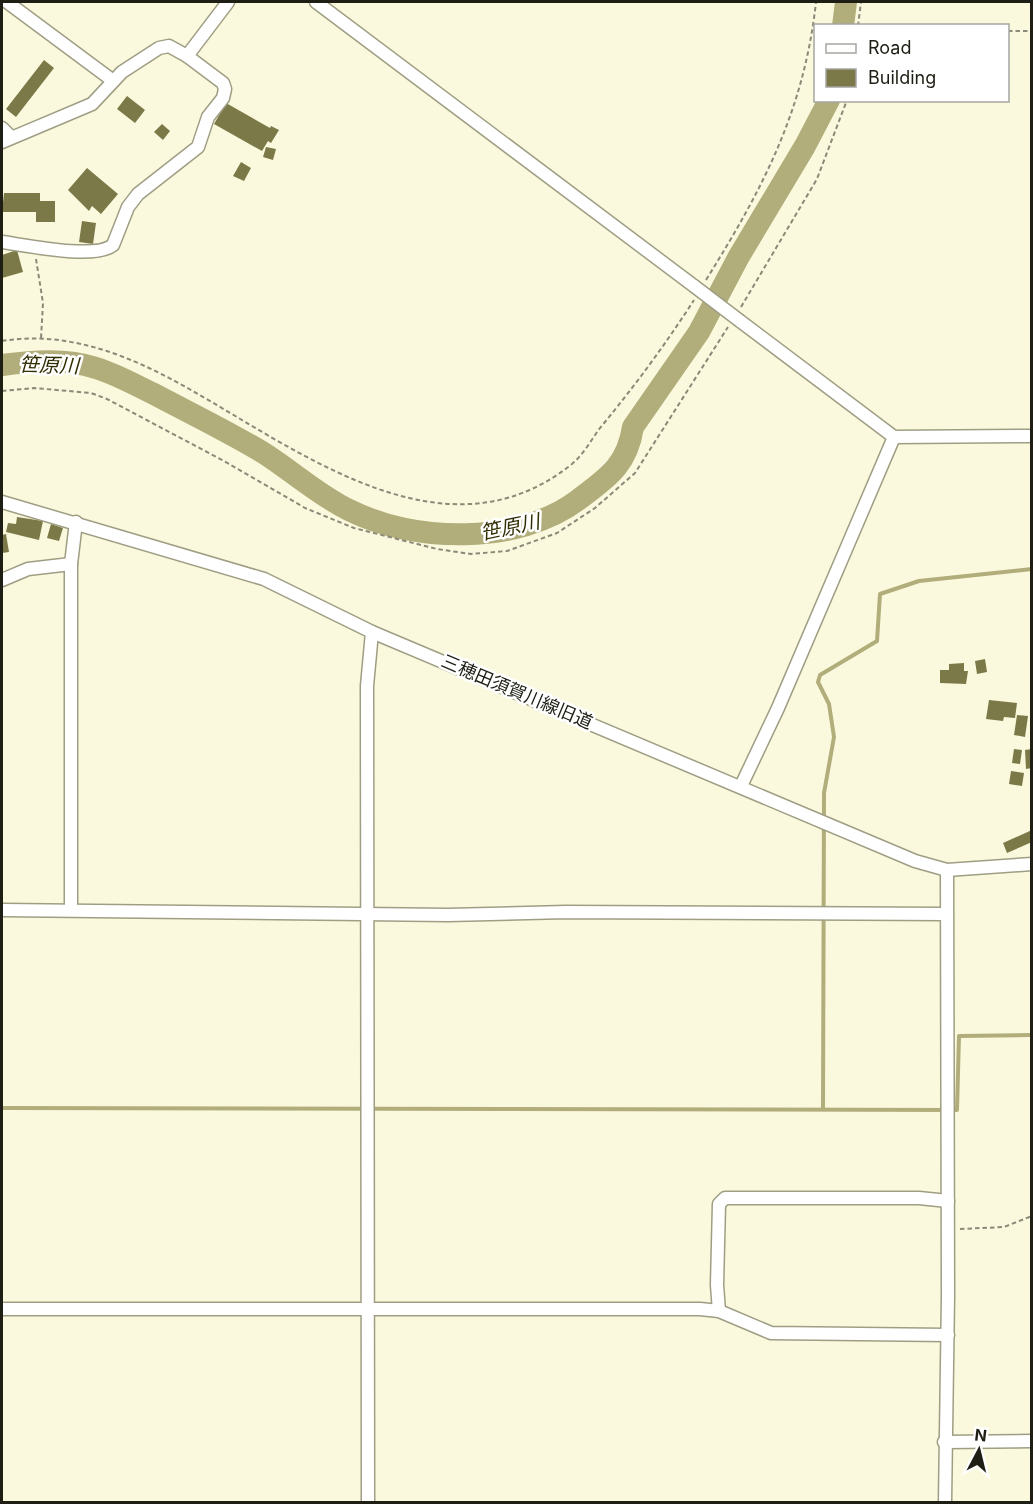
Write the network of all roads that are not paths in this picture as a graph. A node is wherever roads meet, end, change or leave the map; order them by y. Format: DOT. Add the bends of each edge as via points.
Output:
graph roads {
  1 [pos="7,2"];
  2 [pos="228,2"];
  3 [pos="316,2"];
  4 [pos="187,56"];
  5 [pos="112,80"];
  6 [pos="4,135"];
  7 [pos="2,242"];
  8 [pos="1032,436"];
  9 [pos="894,437"];
  10 [pos="2,502"];
  11 [pos="76,522"];
  12 [pos="71,564"];
  13 [pos="2,580"];
  14 [pos="372,632"];
  15 [pos="741,786"];
  16 [pos="1032,864"];
  17 [pos="947,870"];
  18 [pos="2,910"];
  19 [pos="71,910"];
  20 [pos="369,913"];
  21 [pos="946,914"];
  22 [pos="948,1201"];
  23 [pos="2,1309"];
  24 [pos="367,1311"];
  25 [pos="719,1311"];
  26 [pos="948,1335"];
  27 [pos="1032,1441"];
  28 [pos="944,1442"];
  29 [pos="368,1503"];
  30 [pos="945,1503"];
  1 -- 5 [label="street"];
  2 -- 4 [label="street"];
  3 -- 9 [label="street, bridge"];
  4 -- 5 [label="street" via="169,46 159,48"];
  4 -- 7 [label="street" via="223,83 223,98 208,117 196,150 138,194 108,249"];
  5 -- 6 [label="street" via="92,104"];
  8 -- 9 [label="street"];
  9 -- 15 [label="street"];
  10 -- 11 [label="street, 三穂田須賀川線旧道"];
  11 -- 12 [label="street"];
  11 -- 14 [label="street, 三穂田須賀川線旧道" via="264,579"];
  12 -- 13 [label="street" via="28,569"];
  12 -- 19 [label="street"];
  14 -- 15 [label="street, 三穂田須賀川線旧道"];
  14 -- 20 [label="street" via="367,686"];
  15 -- 17 [label="street, 三穂田須賀川線旧道" via="915,861"];
  16 -- 17 [label="street, 三穂田須賀川線旧道"];
  17 -- 21 [label="street"];
  18 -- 19 [label="street"];
  19 -- 20 [label="street"];
  20 -- 21 [label="street"];
  20 -- 24 [label="street"];
  21 -- 22 [label="street"];
  22 -- 25 [label="street" via="725,1198 719,1204"];
  22 -- 26 [label="street"];
  23 -- 24 [label="street"];
  24 -- 25 [label="street"];
  24 -- 29 [label="street"];
  25 -- 26 [label="street" via="771,1333"];
  26 -- 28 [label="street"];
  27 -- 28 [label="street"];
  28 -- 30 [label="street"];
}
